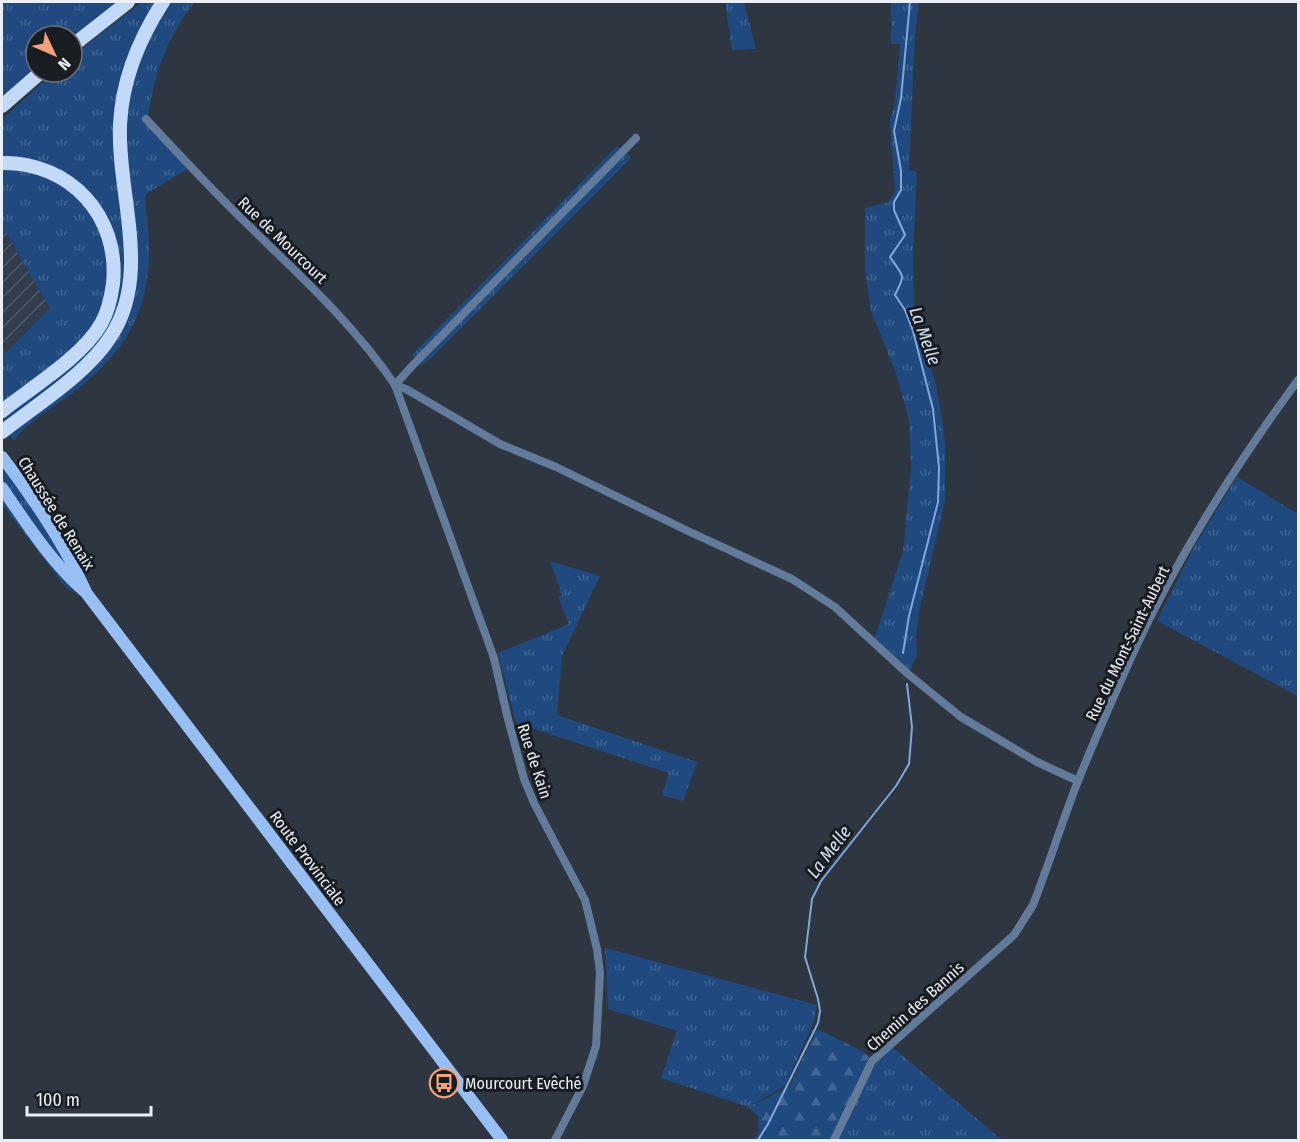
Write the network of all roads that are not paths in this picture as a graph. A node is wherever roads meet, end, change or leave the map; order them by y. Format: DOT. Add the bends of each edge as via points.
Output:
graph roads {
  1 [pos="128,2"];
  2 [pos="163,2"];
  3 [pos="84,37"];
  4 [pos="27,84"];
  5 [pos="2,106"];
  6 [pos="146,119"];
  7 [pos="636,138"];
  8 [pos="2,163"];
  9 [pos="1299,380"];
  10 [pos="395,385"];
  11 [pos="2,411"];
  12 [pos="2,432"];
  13 [pos="2,457"];
  14 [pos="2,488"];
  15 [pos="87,594"];
  16 [pos="1078,781"];
  17 [pos="1014,935"];
  18 [pos="502,1140"];
  19 [pos="555,1140"];
  20 [pos="834,1140"];
  1 -- 3 [label="highway"];
  2 -- 12 [label="highway" via="138,47 122,106 121,166 131,250 129,293 123,313 101,351 86,366"];
  4 -- 5 [label="highway"];
  6 -- 10 [label="street, Rue de Mourcourt" via="216,194 327,301"];
  7 -- 10 [label="street"];
  8 -- 11 [label="highway" via="40,167 77,190 93,206 105,227 114,269 111,299 92,338"];
  9 -- 16 [label="street, Rue du Mont-Saint-Aubert" via="1240,465 1172,578 1131,658"];
  10 -- 16 [label="street" via="500,444 792,579 835,607 908,675 961,717 1037,762"];
  10 -- 19 [label="street, Rue de Kain" via="494,657 524,779 585,900 597,949 600,973 596,1046 583,1086"];
  13 -- 15 [label="main road, Chaussée de Renaix" via="34,502"];
  14 -- 15 [label="main road, Chaussée de Renaix" via="50,556"];
  15 -- 18 [label="main road, Route Provinciale"];
  16 -- 17 [label="street, Rue du Mont-Saint-Aubert" via="1033,905"];
  17 -- 20 [label="street, Chemin des Bannis" via="872,1061"];
}
